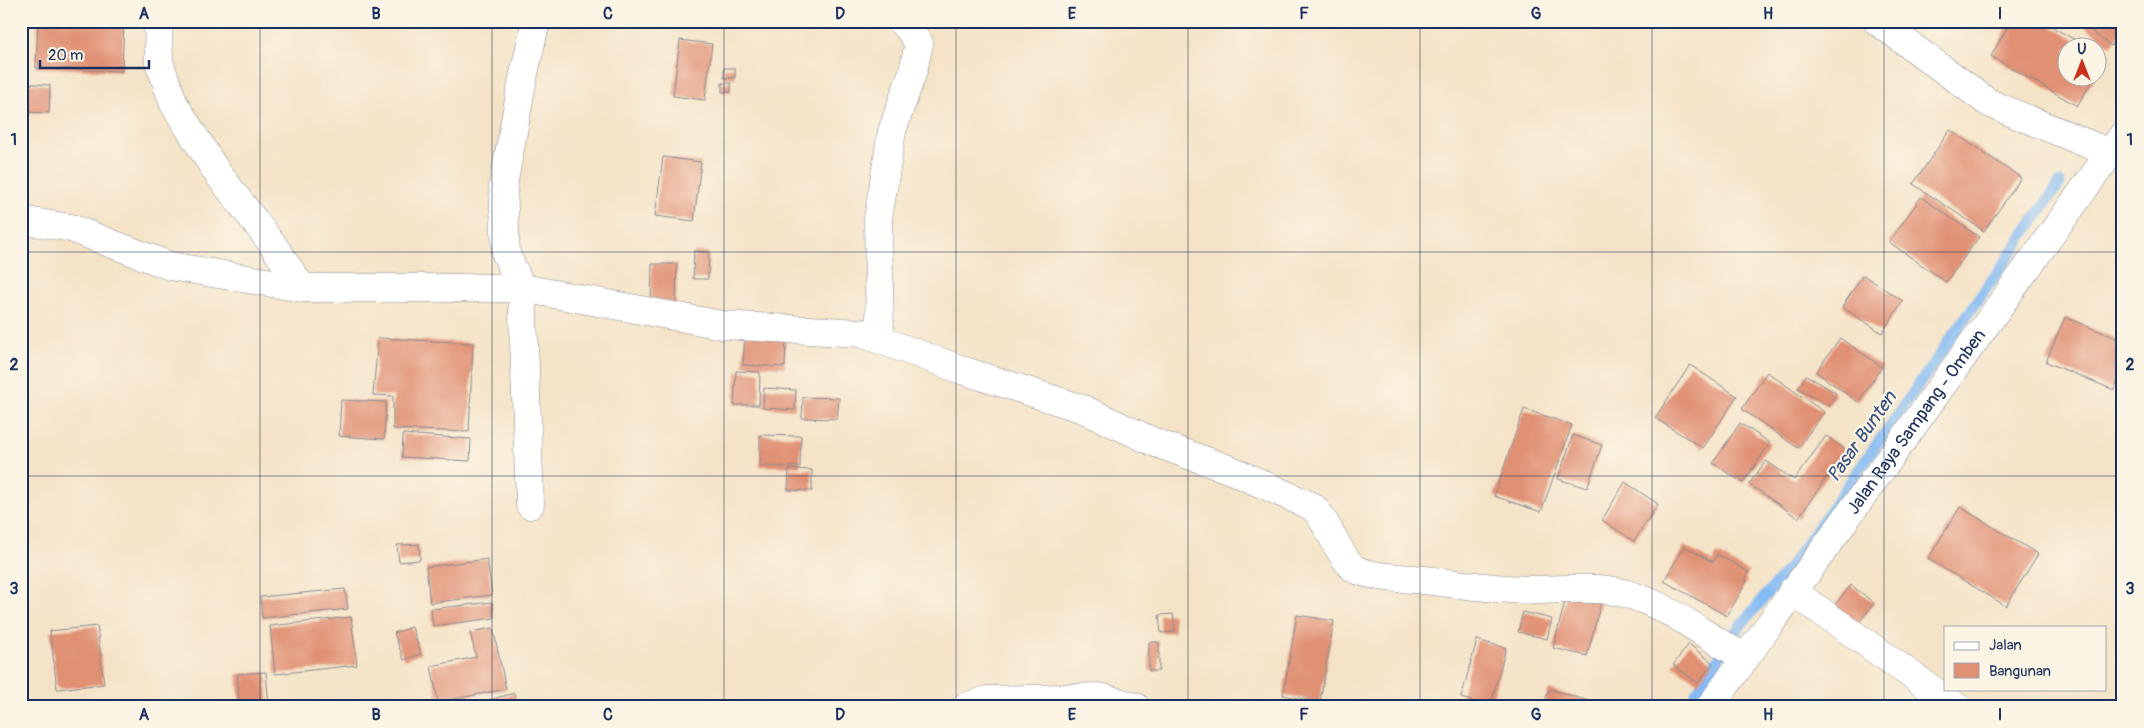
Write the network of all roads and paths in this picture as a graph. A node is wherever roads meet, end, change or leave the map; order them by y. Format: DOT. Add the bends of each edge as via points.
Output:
graph roads {
  1 [pos="158,21"];
  2 [pos="536,21"];
  3 [pos="900,21"];
  4 [pos="1877,21"];
  5 [pos="2116,144"];
  6 [pos="21,220"];
  7 [pos="302,288"];
  8 [pos="522,288"];
  9 [pos="880,339"];
  10 [pos="530,505"];
  11 [pos="1792,591"];
  12 [pos="1739,654"];
  13 [pos="965,707"];
  14 [pos="1136,707"];
  15 [pos="1710,707"];
  16 [pos="1957,707"];
  1 -- 7 [label="street" via="159,62 174,104 216,171"];
  2 -- 8 [label="street" via="522,78 503,186 506,254"];
  3 -- 9 [label="street" via="919,43 892,131 878,219"];
  4 -- 5 [label="street" via="1989,102"];
  5 -- 11 [label="street, Jalan Raya Sampang - Omben"];
  6 -- 7 [label="street" via="71,228 170,266"];
  7 -- 8 [label="street"];
  8 -- 9 [label="street" via="722,325 861,333"];
  8 -- 10 [label="street"];
  9 -- 12 [label="street" via="965,371 1083,409 1156,443 1231,470 1312,507 1322,515 1338,548 1354,569 1383,576 1480,586 1614,591 1652,601"];
  11 -- 12 [label="street, Jalan Raya Sampang - Omben"];
  11 -- 16 [label="street"];
  12 -- 15 [label="street, Jalan Raya Sampang - Omben"];
  13 -- 14 [label="street" via="988,700 1100,697"];
}
